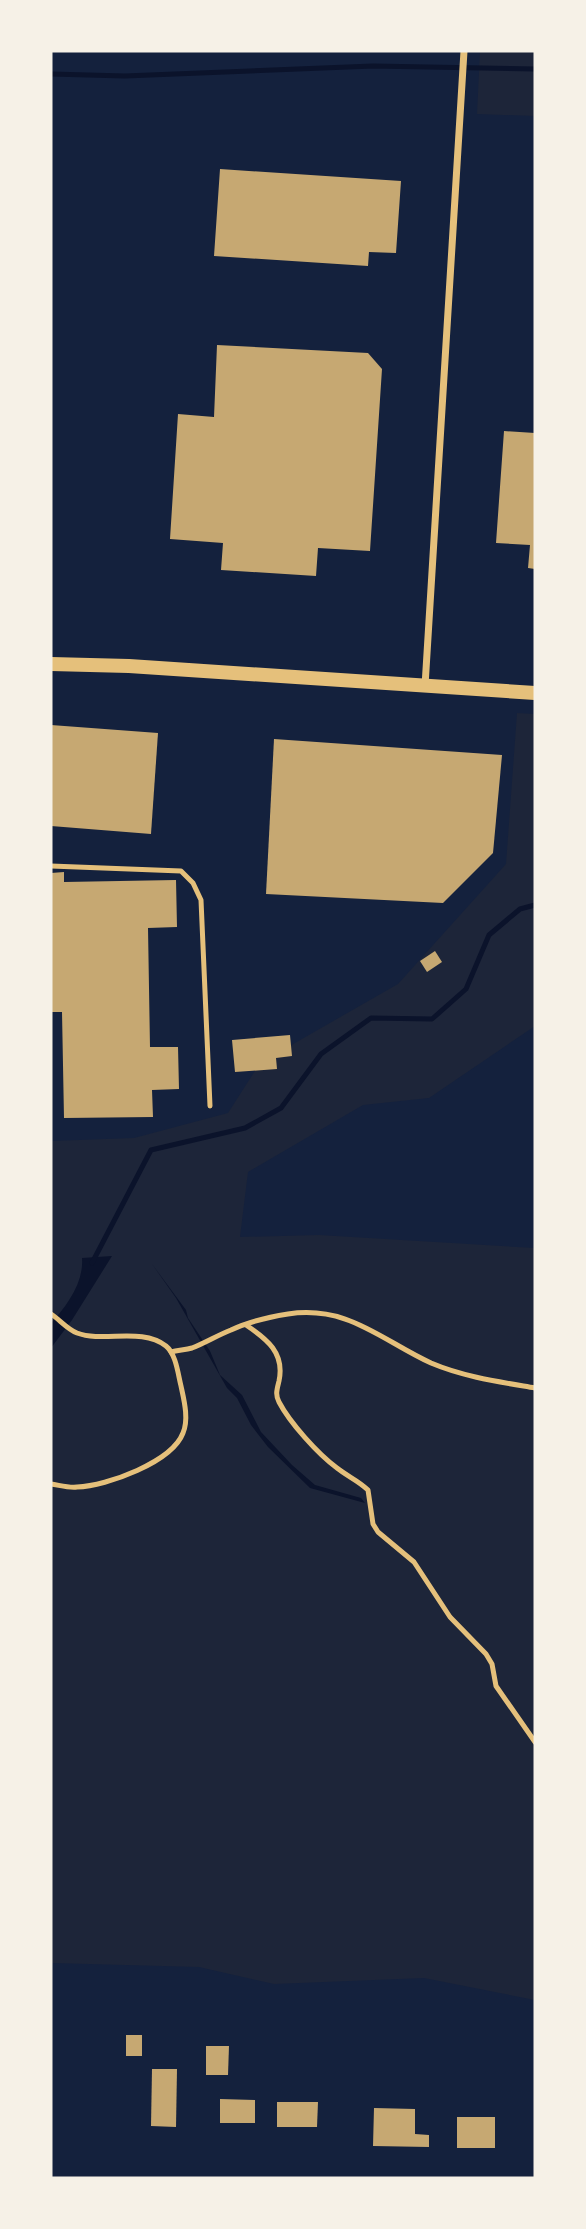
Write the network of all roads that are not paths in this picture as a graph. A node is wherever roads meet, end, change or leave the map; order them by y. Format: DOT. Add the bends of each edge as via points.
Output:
graph roads {
  1 [pos="464,51"];
  2 [pos="51,664"];
  3 [pos="425,686"];
  4 [pos="535,693"];
  5 [pos="51,866"];
  6 [pos="211,1106"];
  7 [pos="52,1315"];
  8 [pos="246,1325"];
  9 [pos="171,1352"];
  10 [pos="535,1388"];
  11 [pos="51,1484"];
  12 [pos="535,1742"];
  1 -- 3 [label="street"];
  2 -- 3 [label="main road"];
  3 -- 4 [label="main road"];
  5 -- 6 [label="lane" via="181,871 193,883 201,900"];
  7 -- 9 [label="lane" via="74,1332 152,1340"];
  8 -- 9 [label="lane"];
  8 -- 10 [label="lane" via="288,1314 333,1315 445,1368"];
  8 -- 12 [label="lane" via="278,1355 281,1367 276,1394 283,1408 336,1467 368,1490 378,1532 414,1562 450,1617 486,1654 496,1686"];
  9 -- 11 [label="lane" via="185,1416 184,1432 175,1448 108,1481 76,1488"];
}
